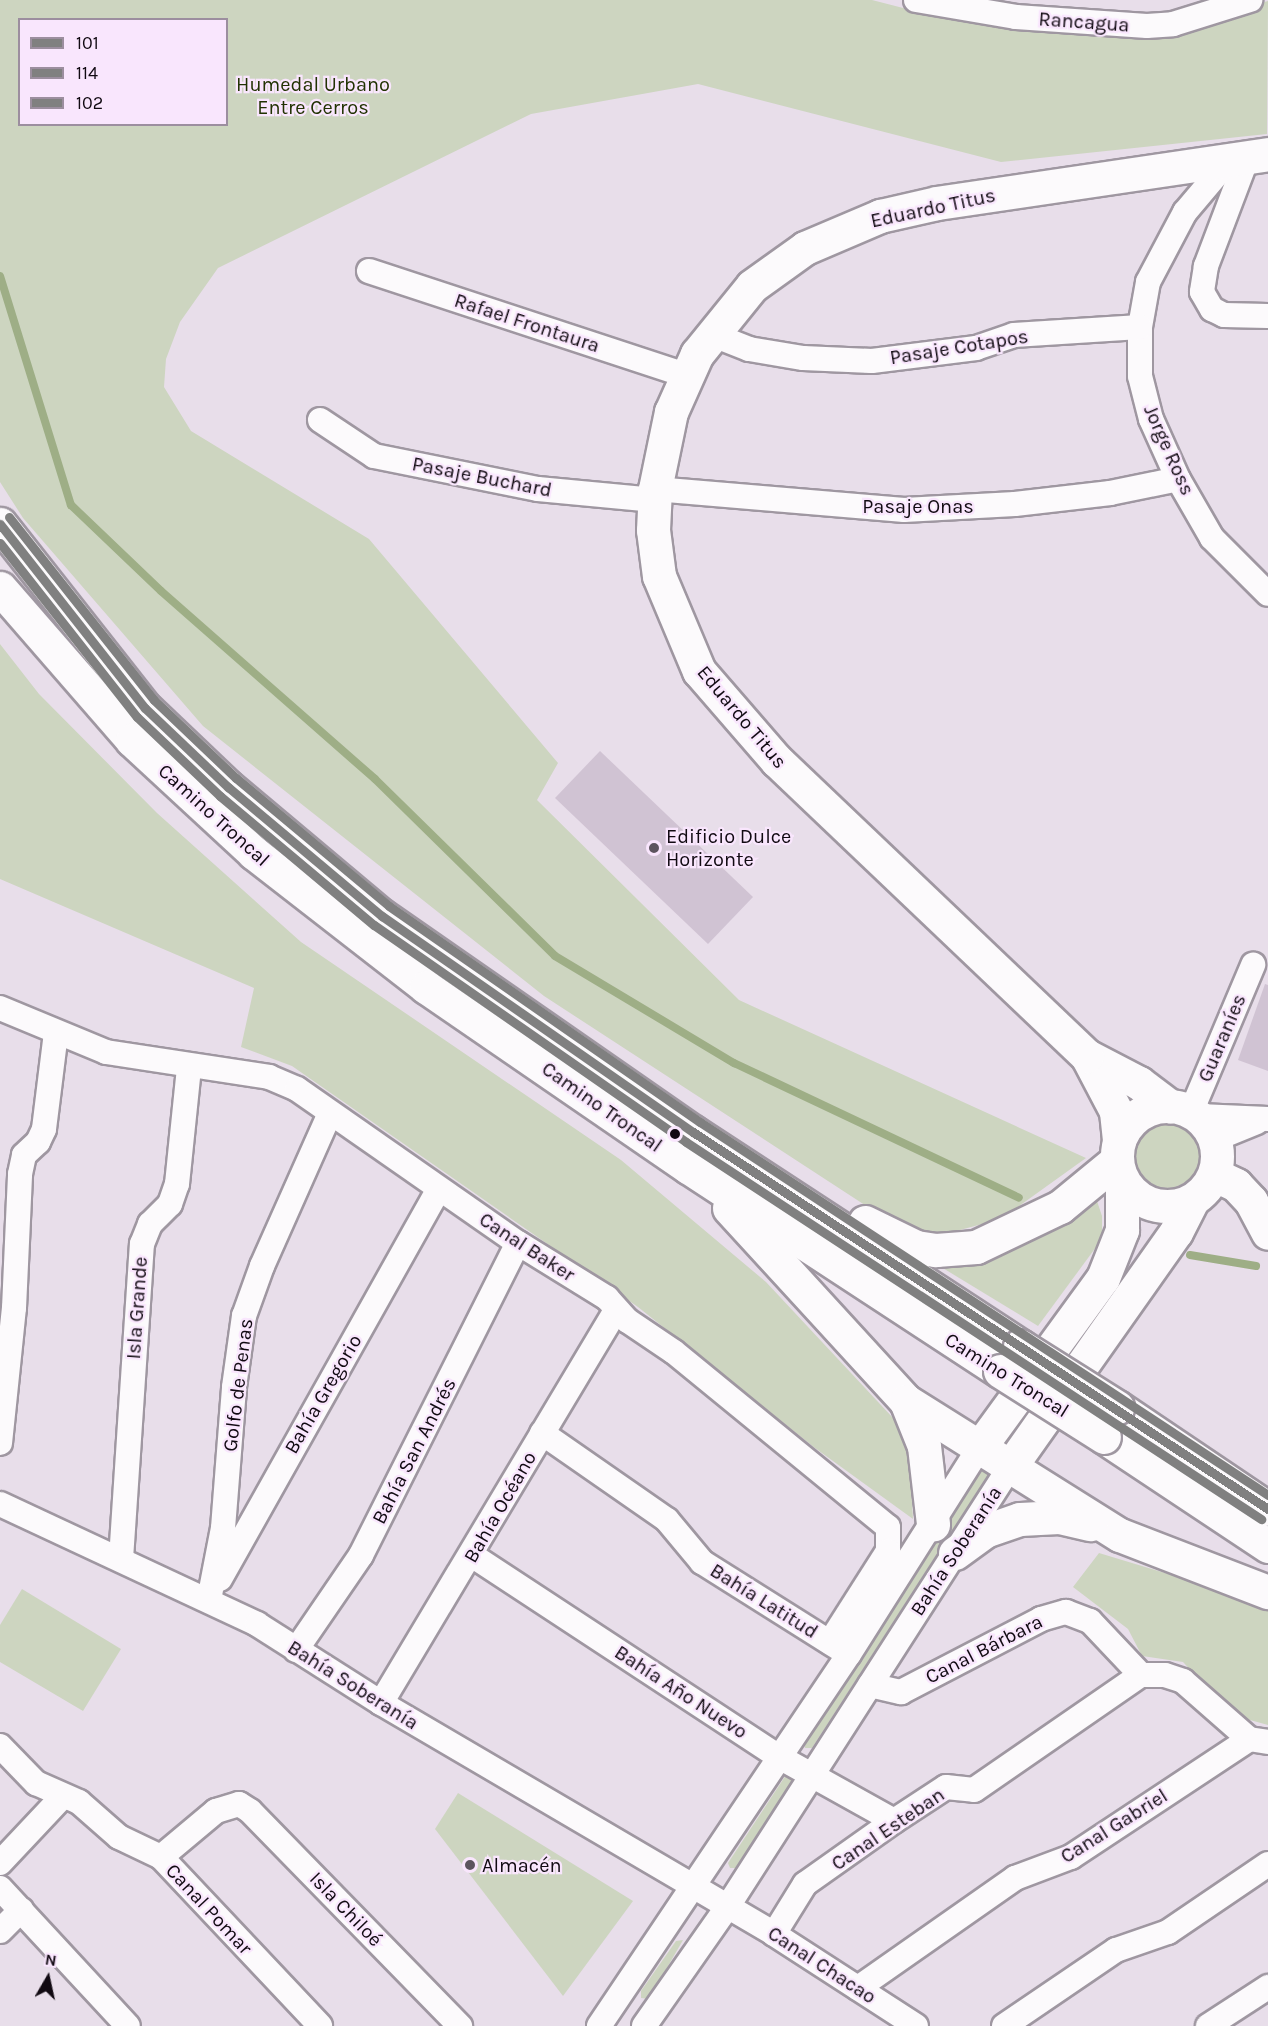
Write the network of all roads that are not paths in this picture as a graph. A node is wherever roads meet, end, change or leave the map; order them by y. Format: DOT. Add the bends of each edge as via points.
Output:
graph roads {
  1 [pos="916,0"];
  2 [pos="1250,0"];
  3 [pos="1248,158"];
  4 [pos="369,271"];
  5 [pos="1268,316"];
  6 [pos="1140,327"];
  7 [pos="711,334"];
  8 [pos="685,375"];
  9 [pos="320,420"];
  10 [pos="1179,479"];
  11 [pos="655,494"];
  12 [pos="0,524"];
  13 [pos="0,588"];
  14 [pos="1268,594"];
  15 [pos="1253,965"];
  16 [pos="0,1008"];
  17 [pos="56,1033"];
  18 [pos="1087,1056"];
  19 [pos="189,1068"];
  20 [pos="630,1089"];
  21 [pos="330,1113"];
  22 [pos="1194,1118"];
  23 [pos="1266,1119"];
  24 [pos="1119,1161"];
  25 [pos="688,1167"];
  26 [pos="1215,1175"];
  27 [pos="439,1189"];
  28 [pos="1192,1201"];
  29 [pos="1268,1233"];
  30 [pos="518,1243"];
  31 [pos="616,1310"];
  32 [pos="906,1401"];
  33 [pos="542,1432"];
  34 [pos="0,1443"];
  35 [pos="979,1448"];
  36 [pos="1010,1467"];
  37 [pos="0,1504"];
  38 [pos="1268,1509"];
  39 [pos="933,1524"];
  40 [pos="1120,1534"];
  41 [pos="1268,1546"];
  42 [pos="955,1553"];
  43 [pos="472,1556"];
  44 [pos="121,1559"];
  45 [pos="1268,1592"];
  46 [pos="209,1600"];
  47 [pos="840,1648"];
  48 [pos="296,1650"];
  49 [pos="1141,1675"];
  50 [pos="870,1685"];
  51 [pos="381,1703"];
  52 [pos="1258,1741"];
  53 [pos="0,1746"];
  54 [pos="781,1758"];
  55 [pos="811,1774"];
  56 [pos="63,1796"];
  57 [pos="894,1821"];
  58 [pos="161,1857"];
  59 [pos="0,1863"];
  60 [pos="1268,1864"];
  61 [pos="0,1887"];
  62 [pos="694,1889"];
  63 [pos="728,1906"];
  64 [pos="21,1910"];
  65 [pos="0,1931"];
  66 [pos="774,1934"];
  67 [pos="1268,1987"];
  68 [pos="858,1988"];
  69 [pos="656,2023"];
  70 [pos="128,2026"];
  71 [pos="320,2026"];
  72 [pos="460,2026"];
  73 [pos="598,2026"];
  74 [pos="916,2026"];
  75 [pos="1004,2026"];
  76 [pos="1208,2026"];
  1 -- 2 [label="street, Rancagua" via="1016,17 1147,26 1173,24"];
  3 -- 5 [label="street" via="1206,266 1202,292 1212,309 1224,315"];
  3 -- 6 [label="street, Jorge Ross" via="1185,213 1148,282"];
  3 -- 7 [label="main road, Eduardo Titus" via="1094,178 880,216 805,248 752,286"];
  4 -- 8 [label="street, Rafael Frontaura"];
  6 -- 7 [label="street, Pasaje Cotapos" via="1014,335 976,348 872,361 803,358 749,349"];
  6 -- 10 [label="street, Jorge Ross" via="1140,376 1151,419"];
  7 -- 8 [label="main road, Eduardo Titus"];
  8 -- 11 [label="main road, Eduardo Titus" via="671,412"];
  9 -- 11 [label="street, Pasaje Buchard" via="374,456 538,489"];
  10 -- 11 [label="street, Pasaje Onas" via="1110,493 1015,504 904,510"];
  10 -- 14 [label="street, Jorge Ross" via="1212,538"];
  11 -- 18 [label="main road, Eduardo Titus" via="653,530 659,576 679,632 716,693 777,761"];
  12 -- 20 [label="main road, Camino Troncal" via="145,708 228,787 382,916"];
  13 -- 25 [label="main road, Camino Troncal" via="132,740 254,853 426,987"];
  15 -- 22 [label="street, Guaraníes"];
  16 -- 17 [label="street, Canal Baker"];
  17 -- 19 [label="street, Canal Baker" via="106,1052"];
  17 -- 34 [label="street" via="44,1129 38,1142 24,1155 20,1174 14,1308"];
  18 -- 22 [label="main road, Eduardo Titus" via="1140,1083"];
  18 -- 24 [label="main road, Eduardo Titus" via="1116,1110"];
  19 -- 21 [label="street, Canal Baker" via="269,1077 297,1089"];
  19 -- 44 [label="street, Isla Grande" via="177,1184 170,1204 150,1224 142,1244"];
  20 -- 24 [label="main road" via="749,1150 886,1235 936,1250 976,1247 995,1240 1060,1207"];
  20 -- 38 [label="main road, Camino Troncal, bridge"];
  21 -- 27 [label="street, Canal Baker"];
  21 -- 46 [label="street, Golfo de Penas" via="244,1316 234,1387 224,1528"];
  22 -- 23 [label="street"];
  22 -- 24 [label="main road" via="1147,1110 1130,1122"];
  22 -- 26 [label="main road" via="1218,1158"];
  24 -- 28 [label="main road" via="1135,1196 1153,1206 1173,1207"];
  24 -- 35 [label="main road, Bahía Soberanía" via="1122,1230 1103,1278"];
  25 -- 32 [label="main road"];
  25 -- 41 [label="main road, Camino Troncal, bridge"];
  26 -- 28 [label="main road"];
  26 -- 29 [label="main road" via="1236,1185 1251,1201"];
  27 -- 30 [label="street, Canal Baker"];
  27 -- 46 [label="street, Bahía Gregorio"];
  28 -- 36 [label="main road, Bahía Soberanía" via="1176,1232"];
  30 -- 31 [label="street, Canal Baker" via="607,1298"];
  30 -- 48 [label="street, Bahía San Andrés" via="371,1536"];
  31 -- 33 [label="street, Bahía Océano"];
  31 -- 47 [label="street, Canal Baker" via="888,1527 888,1551"];
  32 -- 35 [label="main road"];
  32 -- 39 [label="main road" via="924,1446"];
  33 -- 43 [label="street, Bahía Océano"];
  33 -- 47 [label="street, Bahía Latitud" via="667,1520 702,1562"];
  35 -- 36 [label="main road"];
  35 -- 39 [label="street, Bahía Soberanía"];
  36 -- 40 [label="main road"];
  36 -- 42 [label="street, Bahía Soberanía"];
  37 -- 44 [label="street, Bahía Soberanía"];
  39 -- 47 [label="street, Bahía Soberanía"];
  40 -- 42 [label="main road" via="1078,1520 1040,1516 1002,1524"];
  40 -- 45 [label="main road"];
  42 -- 50 [label="street, Bahía Soberanía"];
  43 -- 51 [label="street, Bahía Océano"];
  43 -- 54 [label="street, Bahía Año Nuevo"];
  44 -- 46 [label="street, Bahía Soberanía"];
  46 -- 48 [label="street, Bahía Soberanía"];
  47 -- 54 [label="street, Bahía Soberanía"];
  48 -- 51 [label="street, Bahía Soberanía"];
  49 -- 50 [label="street, Canal Bárbara" via="1090,1621 1066,1612 1041,1619 901,1692"];
  49 -- 52 [label="street" via="1165,1675 1183,1681"];
  49 -- 57 [label="street, Canal Esteban" via="974,1790 946,1787"];
  50 -- 55 [label="street, Bahía Soberanía"];
  51 -- 62 [label="street, Bahía Soberanía"];
  52 -- 68 [label="street, Canal Gabriel" via="1071,1857 1015,1878"];
  53 -- 56 [label="street, Canal Pomar" via="36,1783"];
  54 -- 55 [label="street, Bahía Año Nuevo"];
  54 -- 62 [label="street, Bahía Soberanía"];
  55 -- 57 [label="street, Bahía Año Nuevo"];
  55 -- 63 [label="street, Bahía Soberanía"];
  56 -- 58 [label="street, Canal Pomar" via="79,1802 119,1837"];
  56 -- 59 [label="street"];
  57 -- 66 [label="street, Canal Esteban" via="805,1884"];
  58 -- 71 [label="street, Canal Pomar"];
  58 -- 72 [label="street, Isla Chiloé" via="226,1806 239,1804"];
  60 -- 75 [label="street" via="1168,1932 1116,1950"];
  61 -- 64 [label="street"];
  62 -- 63 [label="street, Bahía Soberanía"];
  62 -- 73 [label="street, Bahía Soberanía"];
  63 -- 66 [label="street, Canal Chacao"];
  63 -- 69 [label="street, Bahía Soberanía"];
  64 -- 65 [label="street"];
  64 -- 70 [label="street"];
  66 -- 68 [label="street, Canal Chacao"];
  67 -- 76 [label="street"];
  68 -- 74 [label="street, Canal Chacao"];
}
